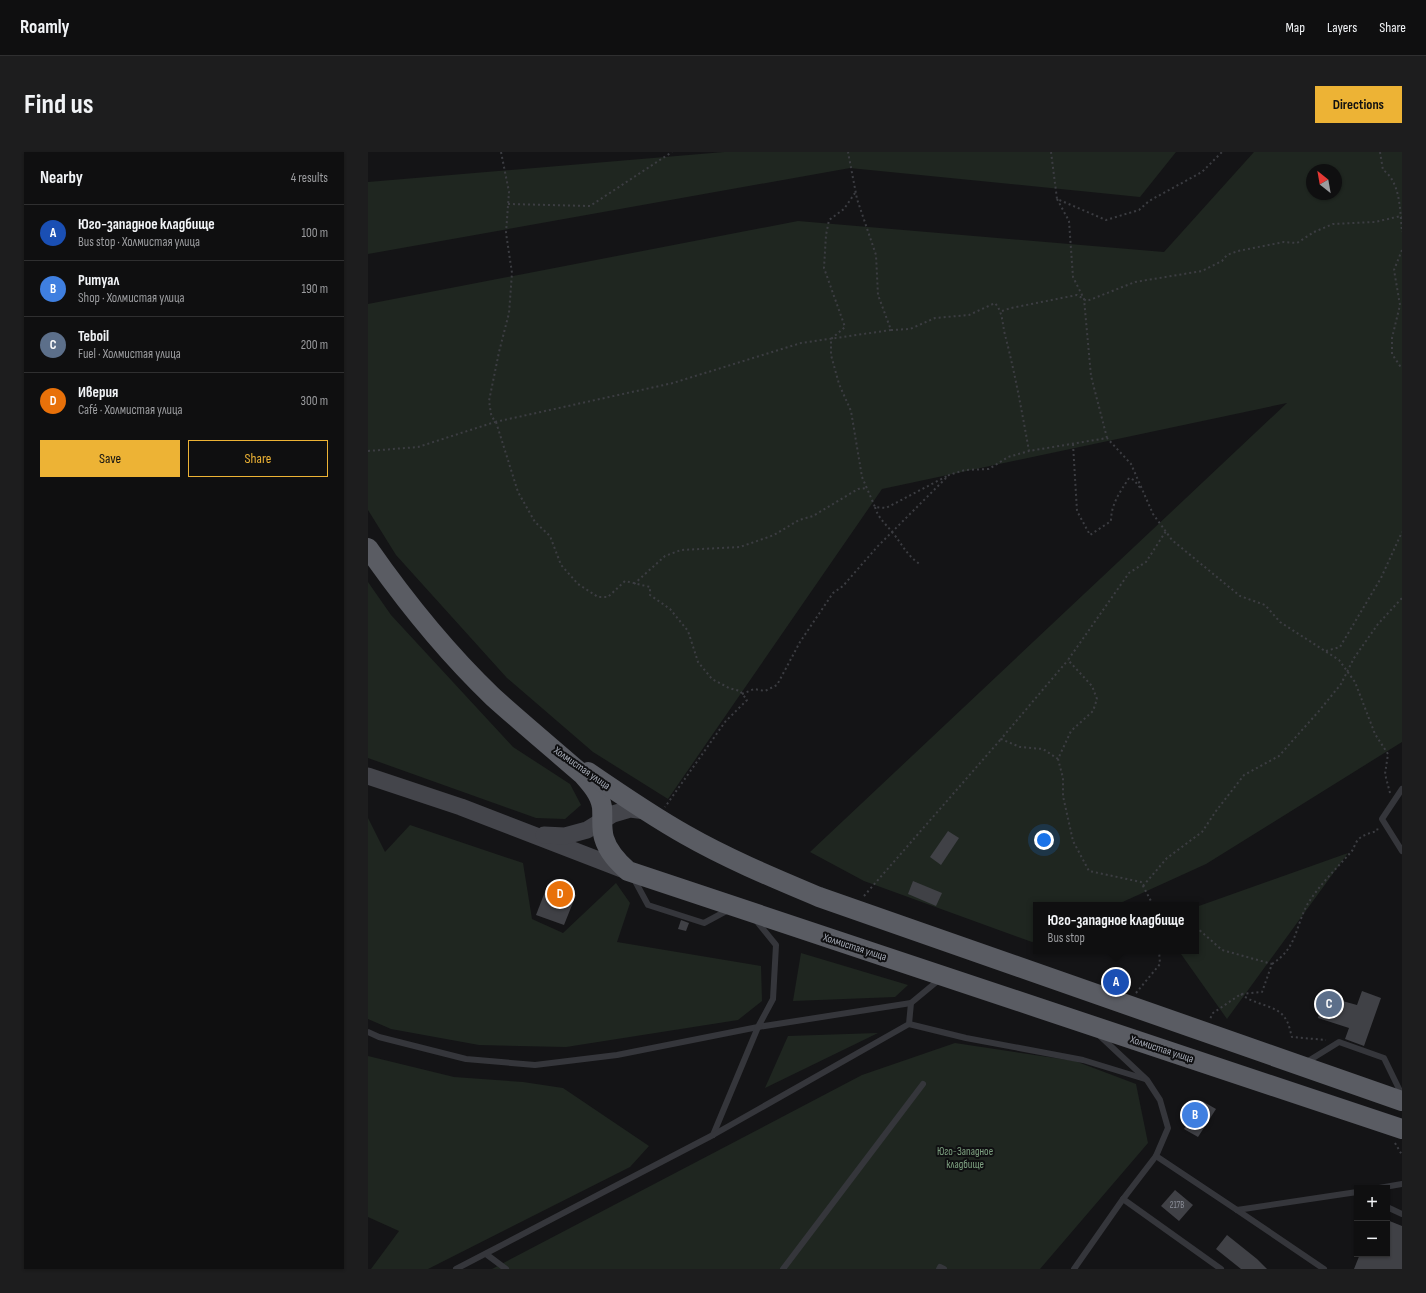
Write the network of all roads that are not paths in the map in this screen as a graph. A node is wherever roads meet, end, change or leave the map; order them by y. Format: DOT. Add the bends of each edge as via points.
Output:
graph roads {
  1 [pos="368,548"];
  2 [pos="550,746"];
  3 [pos="368,776"];
  4 [pos="1402,789"];
  5 [pos="651,815"];
  6 [pos="601,821"];
  7 [pos="517,829"];
  8 [pos="1402,851"];
  9 [pos="629,872"];
  10 [pos="742,909"];
  11 [pos="943,976"];
  12 [pos="911,1003"];
  13 [pos="1122,1003"];
  14 [pos="909,1024"];
  15 [pos="1089,1025"];
  16 [pos="758,1027"];
  17 [pos="368,1032"];
  18 [pos="1110,1032"];
  19 [pos="1301,1066"];
  20 [pos="1147,1080"];
  21 [pos="923,1084"];
  22 [pos="1402,1095"];
  23 [pos="1402,1101"];
  24 [pos="1402,1129"];
  25 [pos="713,1135"];
  26 [pos="1156,1156"];
  27 [pos="1402,1184"];
  28 [pos="1390,1186"];
  29 [pos="1354,1193"];
  30 [pos="1123,1199"];
  31 [pos="1390,1208"];
  32 [pos="1237,1210"];
  33 [pos="1402,1214"];
  34 [pos="486,1254"];
  35 [pos="456,1269"];
  36 [pos="506,1269"];
  37 [pos="783,1269"];
  38 [pos="939,1269"];
  39 [pos="944,1269"];
  40 [pos="1074,1269"];
  41 [pos="1221,1269"];
  42 [pos="1324,1269"];
  1 -- 2 [label="highway" via="400,593 444,646 493,696"];
  2 -- 5 [label="highway, Холмистая улица"];
  2 -- 6 [label="highway, Холмистая улица" via="583,775 596,791 602,806"];
  3 -- 7 [label="main road"];
  4 -- 8 [label="lane" via="1382,819"];
  5 -- 6 [label="main road" via="630,808"];
  5 -- 13 [label="highway, Холмистая улица" via="686,836 818,897"];
  6 -- 7 [label="main road" via="586,830 565,836 546,836"];
  6 -- 9 [label="highway, Холмистая улица" via="604,839 613,856"];
  7 -- 9 [label="main road"];
  9 -- 10 [label="highway, Холмистая улица"];
  10 -- 11 [label="highway, Холмистая улица"];
  10 -- 16 [label="lane" via="776,945 773,999"];
  11 -- 12 [label="lane"];
  11 -- 15 [label="highway, Холмистая улица"];
  12 -- 14 [label="lane"];
  12 -- 16 [label="lane"];
  13 -- 18 [label="highway"];
  13 -- 19 [label="highway, Холмистая улица"];
  14 -- 20 [label="lane" via="966,1038 1083,1060"];
  14 -- 25 [label="lane"];
  15 -- 18 [label="highway, Холмистая улица"];
  15 -- 20 [label="lane"];
  16 -- 17 [label="lane" via="617,1055 535,1065 466,1059"];
  16 -- 25 [label="lane"];
  18 -- 24 [label="highway, Холмистая улица"];
  19 -- 22 [label="lane" via="1339,1042 1384,1058"];
  19 -- 23 [label="highway, Холмистая улица"];
  20 -- 26 [label="lane" via="1160,1100 1168,1128"];
  21 -- 37 [label="lane"];
  25 -- 34 [label="lane"];
  26 -- 30 [label="lane"];
  26 -- 32 [label="lane"];
  27 -- 28 [label="lane"];
  29 -- 32 [label="lane"];
  30 -- 40 [label="lane"];
  30 -- 41 [label="lane"];
  31 -- 33 [label="lane"];
  32 -- 42 [label="lane"];
  34 -- 35 [label="lane"];
  34 -- 36 [label="lane"];
  38 -- 39 [label="lane"];
}
